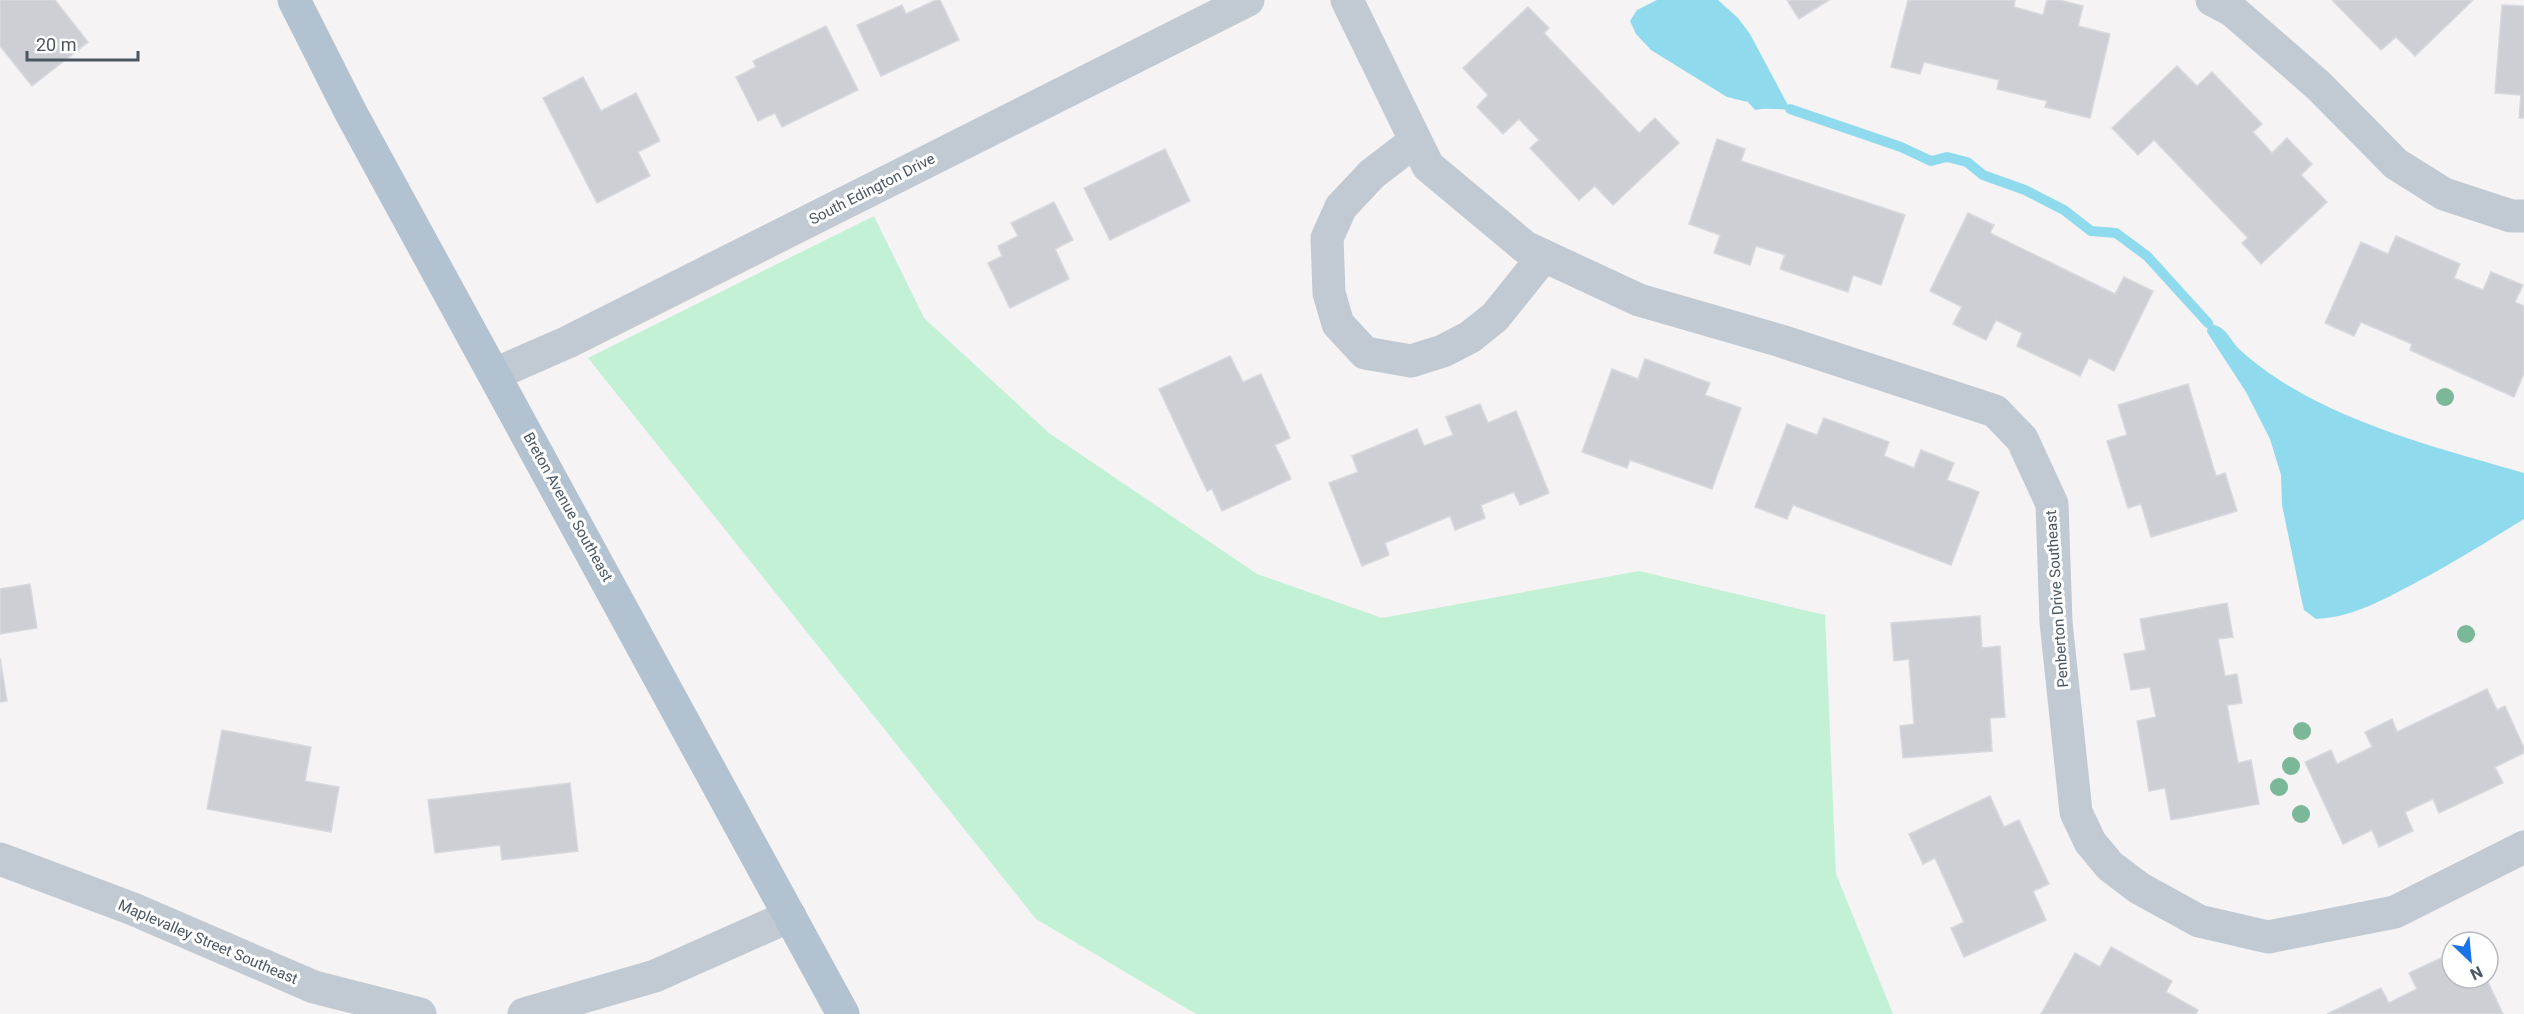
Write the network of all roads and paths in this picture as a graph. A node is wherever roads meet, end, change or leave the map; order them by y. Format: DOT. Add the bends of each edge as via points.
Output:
graph roads {
  1 [pos="294,0"];
  2 [pos="1248,0"];
  3 [pos="1347,0"];
  4 [pos="2212,0"];
  5 [pos="1415,141"];
  6 [pos="2524,216"];
  7 [pos="1544,256"];
  8 [pos="495,374"];
  9 [pos="2524,847"];
  10 [pos="0,858"];
  11 [pos="790,916"];
  12 [pos="420,1014"];
  13 [pos="524,1014"];
  14 [pos="843,1014"];
  1 -- 8 [label="main road, Breton Avenue Southeast" via="351,113"];
  2 -- 8 [label="street, South Edington Drive" via="568,342"];
  3 -- 5 [label="street, Penberton Drive Southeast"];
  4 -- 6 [label="street" via="2233,11 2319,86 2396,164 2444,194 2511,216"];
  5 -- 7 [label="street, Penberton Drive Southeast" via="1428,166 1525,247"];
  5 -- 7 [label="street" via="1372,174 1341,207 1327,238 1329,293 1338,324 1365,353 1411,361 1470,337 1495,317"];
  7 -- 9 [label="street, Penberton Drive Southeast" via="1639,300 1781,341 1995,411 2022,439 2052,504 2056,622 2076,812 2090,842 2110,866 2139,888 2199,921 2268,937 2395,912"];
  8 -- 11 [label="main road, Breton Avenue Southeast"];
  10 -- 12 [label="street, Maplevalley Street Southeast" via="134,909 314,987"];
  11 -- 13 [label="street" via="655,976"];
  11 -- 14 [label="main road, Breton Avenue Southeast"];
}
